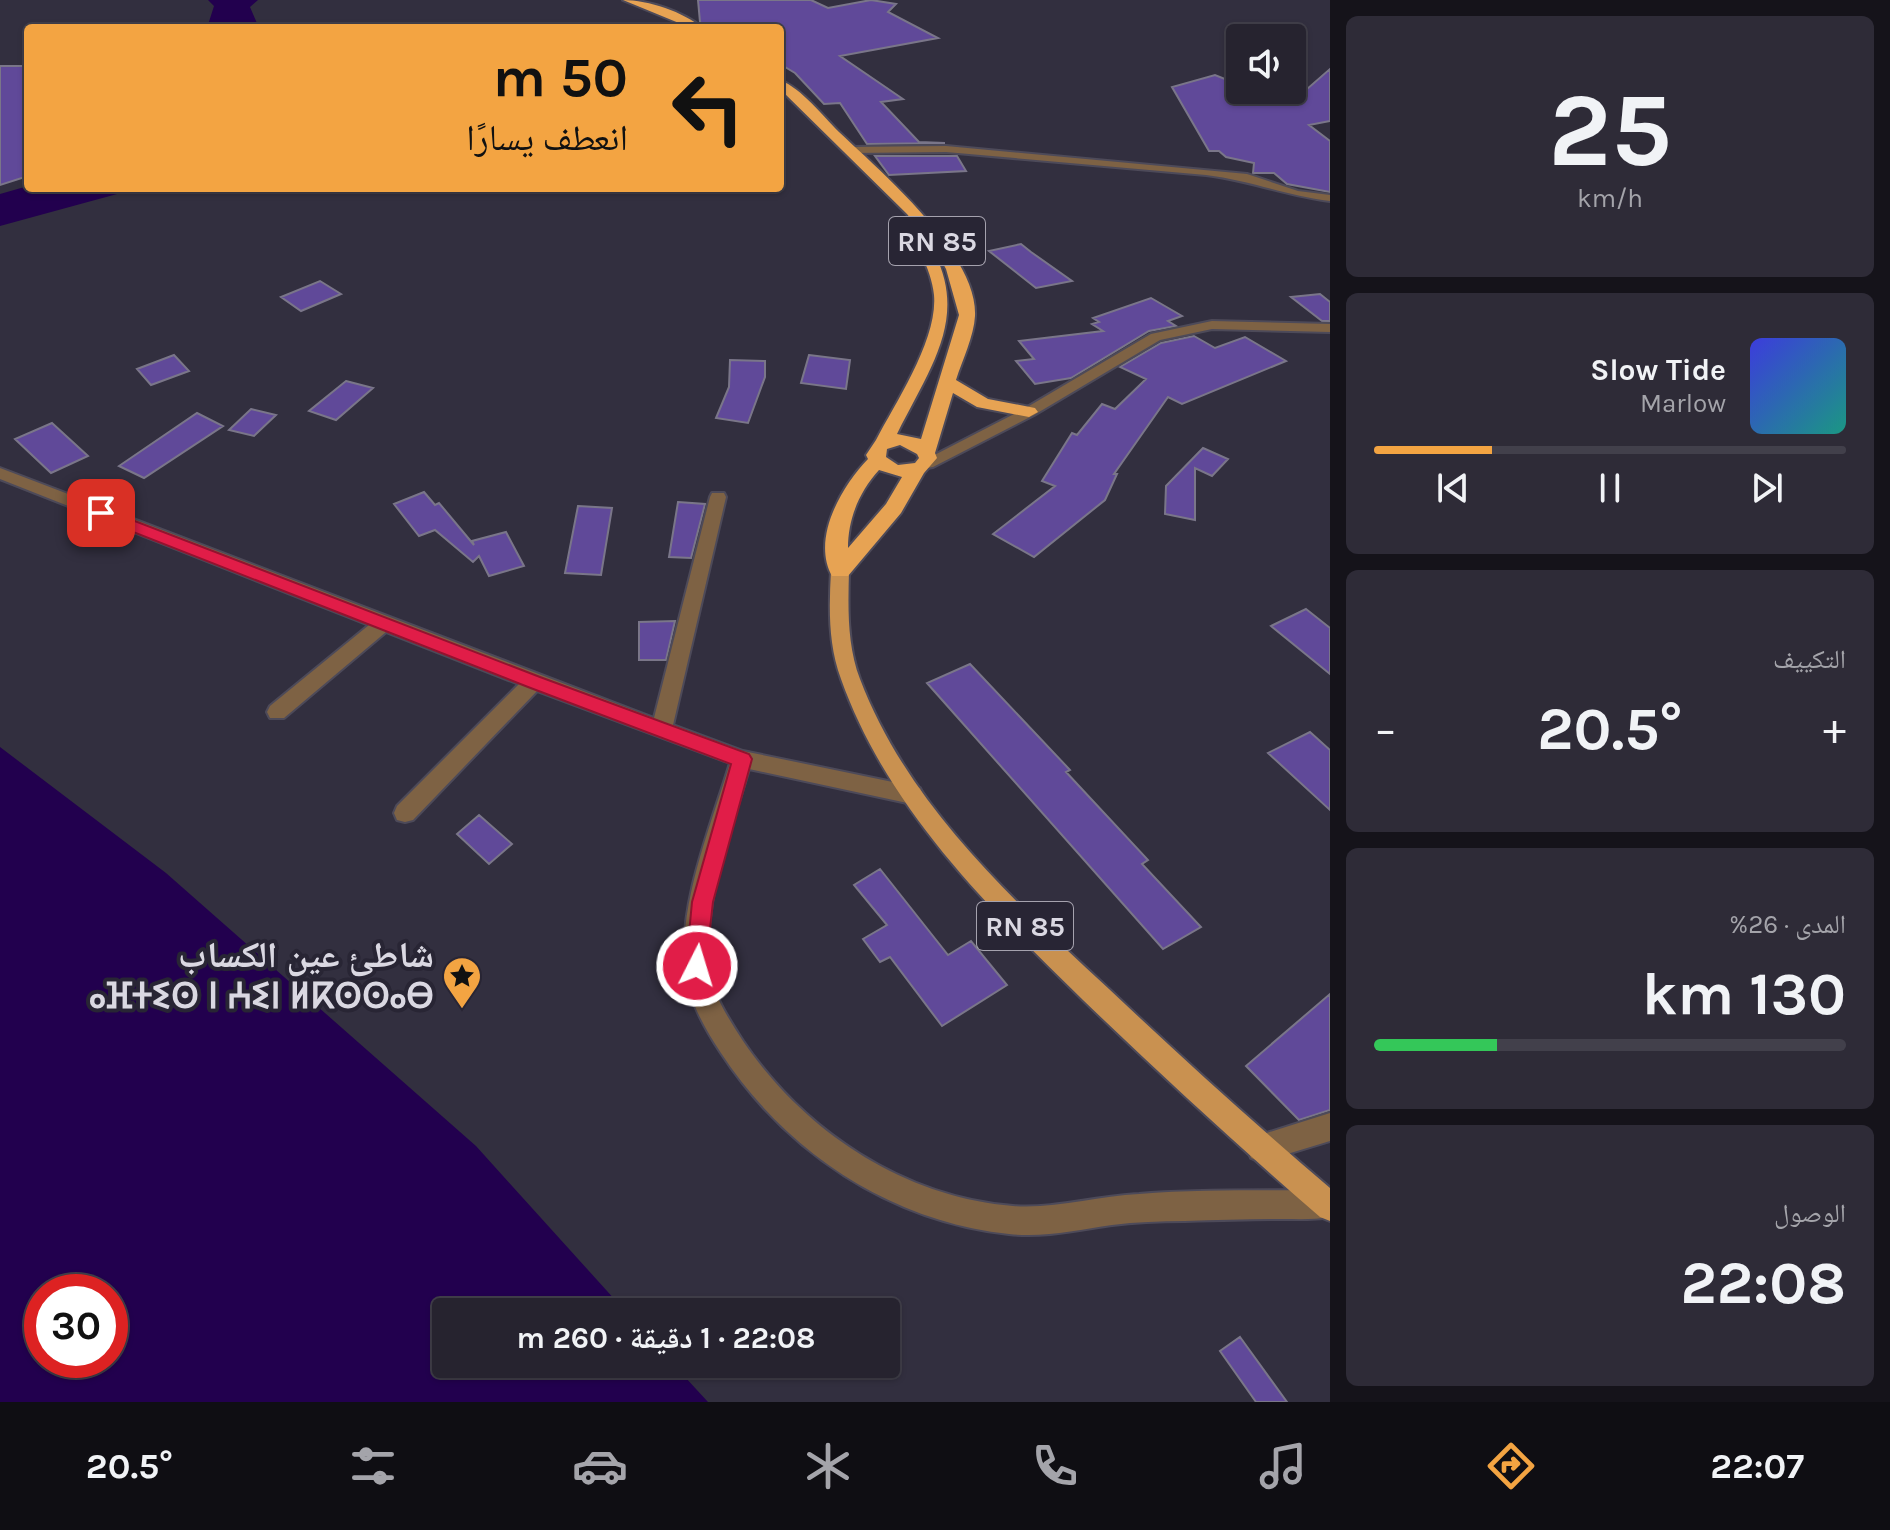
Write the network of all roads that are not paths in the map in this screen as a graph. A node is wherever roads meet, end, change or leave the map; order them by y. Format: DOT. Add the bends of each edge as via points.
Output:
graph roads {
  1 [pos="628,0"];
  2 [pos="655,0"];
  3 [pos="701,24"];
  4 [pos="784,87"];
  5 [pos="784,99"];
  6 [pos="851,150"];
  7 [pos="1330,198"];
  8 [pos="1330,328"];
  9 [pos="948,383"];
  10 [pos="1029,412"];
  11 [pos="881,451"];
  12 [pos="923,462"];
  13 [pos="0,473"];
  14 [pos="718,497"];
  15 [pos="840,571"];
  16 [pos="385,622"];
  17 [pos="534,682"];
  18 [pos="277,712"];
  19 [pos="662,728"];
  20 [pos="742,759"];
  21 [pos="912,795"];
  22 [pos="405,813"];
  23 [pos="1330,1127"];
  24 [pos="1261,1148"];
  25 [pos="1328,1205"];
  1 -- 3 [label="highway"];
  2 -- 3 [label="highway"];
  4 -- 6 [label="highway, RN 85"];
  5 -- 11 [label="highway, RN 85" via="903,218 926,247 942,298 923,364"];
  6 -- 7 [label="street" via="946,149 1194,170"];
  6 -- 9 [label="highway, RN 85" via="913,210 942,247 965,298 967,315"];
  8 -- 10 [label="street" via="1212,325 1172,333 1139,346"];
  9 -- 10 [label="highway" via="983,403"];
  9 -- 12 [label="highway, RN 85"];
  10 -- 12 [label="street"];
  11 -- 12 [label="highway" via="890,469"];
  11 -- 12 [label="highway" via="908,441"];
  11 -- 15 [label="highway, RN 85" via="848,496 837,532"];
  12 -- 15 [label="highway, RN 85" via="894,508"];
  13 -- 16 [label="street"];
  14 -- 19 [label="street"];
  15 -- 21 [label="main road, RN 85" via="840,646 850,680"];
  16 -- 17 [label="street"];
  16 -- 18 [label="street"];
  17 -- 19 [label="street"];
  17 -- 22 [label="street"];
  19 -- 20 [label="street"];
  20 -- 21 [label="street"];
  20 -- 25 [label="street" via="703,902 697,966 706,1003 731,1046 772,1101 821,1142 877,1181 946,1209 1013,1220 1139,1208"];
  21 -- 24 [label="main road, RN 85" via="1021,923"];
  23 -- 24 [label="street"];
  24 -- 25 [label="main road, RN 85"];
}
